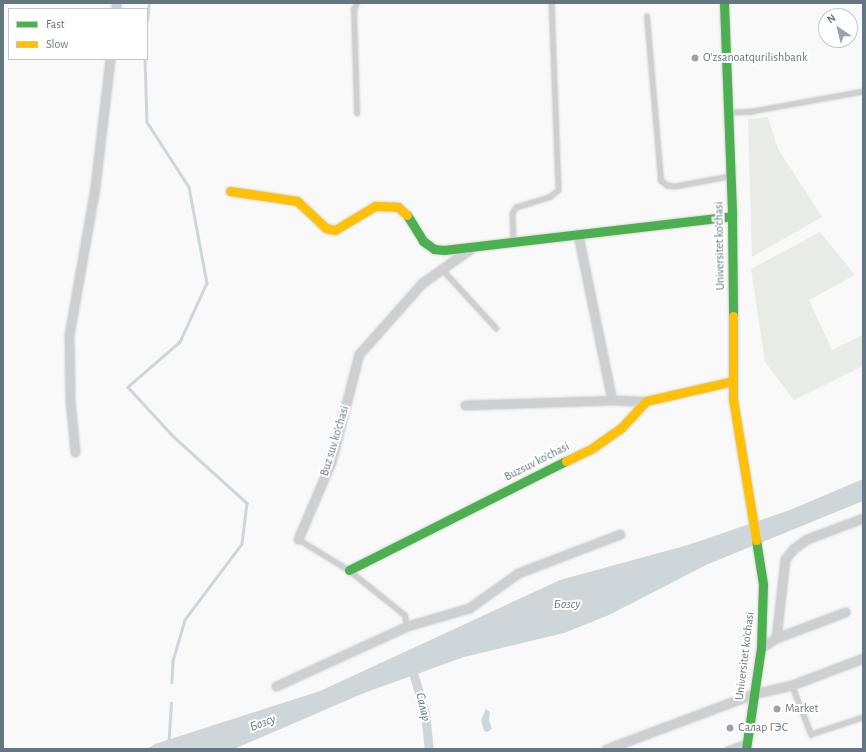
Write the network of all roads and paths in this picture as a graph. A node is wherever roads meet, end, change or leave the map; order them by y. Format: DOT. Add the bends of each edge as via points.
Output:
graph roads {
  1 [pos="357,3"];
  2 [pos="551,3"];
  3 [pos="724,3"];
  4 [pos="647,16"];
  5 [pos="110,60"];
  6 [pos="863,91"];
  7 [pos="729,112"];
  8 [pos="357,113"];
  9 [pos="731,176"];
  10 [pos="230,191"];
  11 [pos="732,216"];
  12 [pos="578,235"];
  13 [pos="513,242"];
  14 [pos="474,246"];
  15 [pos="442,269"];
  16 [pos="496,328"];
  17 [pos="733,381"];
  18 [pos="612,400"];
  19 [pos="646,401"];
  20 [pos="465,405"];
  21 [pos="75,452"];
  22 [pos="863,518"];
  23 [pos="620,534"];
  24 [pos="298,539"];
  25 [pos="349,570"];
  26 [pos="845,612"];
  27 [pos="407,626"];
  28 [pos="776,638"];
  29 [pos="761,648"];
  30 [pos="863,658"];
  31 [pos="792,685"];
  32 [pos="276,686"];
  33 [pos="753,694"];
  34 [pos="863,717"];
  35 [pos="746,745"];
  36 [pos="606,749"];
  37 [pos="727,749"];
  1 -- 8 [label="lane" via="354,9"];
  2 -- 13 [label="lane" via="558,190 549,197 516,207 512,213"];
  3 -- 7 [label="street, Universitet ko'chasi"];
  4 -- 9 [label="lane" via="661,180 667,185 675,186"];
  5 -- 21 [label="street" via="95,187 68,336"];
  6 -- 7 [label="lane" via="752,111"];
  7 -- 9 [label="street, Universitet ko'chasi"];
  9 -- 11 [label="street, Universitet ko'chasi"];
  10 -- 14 [label="street" via="297,201 326,228 335,230 375,206 398,206 404,210 423,241 434,248"];
  11 -- 12 [label="street"];
  11 -- 17 [label="street, Universitet ko'chasi"];
  12 -- 13 [label="street"];
  12 -- 18 [label="street"];
  13 -- 14 [label="street"];
  14 -- 15 [label="street, Buz suv ko'chasi"];
  15 -- 16 [label="lane"];
  15 -- 24 [label="street, Buz suv ko'chasi" via="422,283 359,354 331,462"];
  17 -- 19 [label="street"];
  17 -- 29 [label="street, Universitet ko'chasi" via="735,419 761,565"];
  18 -- 19 [label="street"];
  18 -- 20 [label="street"];
  19 -- 25 [label="street, Buzsuv ko'chasi" via="621,428 591,449"];
  22 -- 28 [label="street" via="807,539 793,549 785,559"];
  23 -- 27 [label="street" via="518,573 468,608"];
  24 -- 25 [label="lane, Buz suv ko'chasi"];
  25 -- 27 [label="lane, Buz suv ko'chasi" via="405,615"];
  26 -- 28 [label="street"];
  27 -- 32 [label="street"];
  28 -- 29 [label="street"];
  29 -- 33 [label="street, Universitet ko'chasi"];
  30 -- 31 [label="street"];
  31 -- 33 [label="street"];
  31 -- 34 [label="lane" via="811,734"];
  33 -- 35 [label="street, Universitet ko'chasi"];
  33 -- 36 [label="street"];
  35 -- 37 [label="lane"];
}
